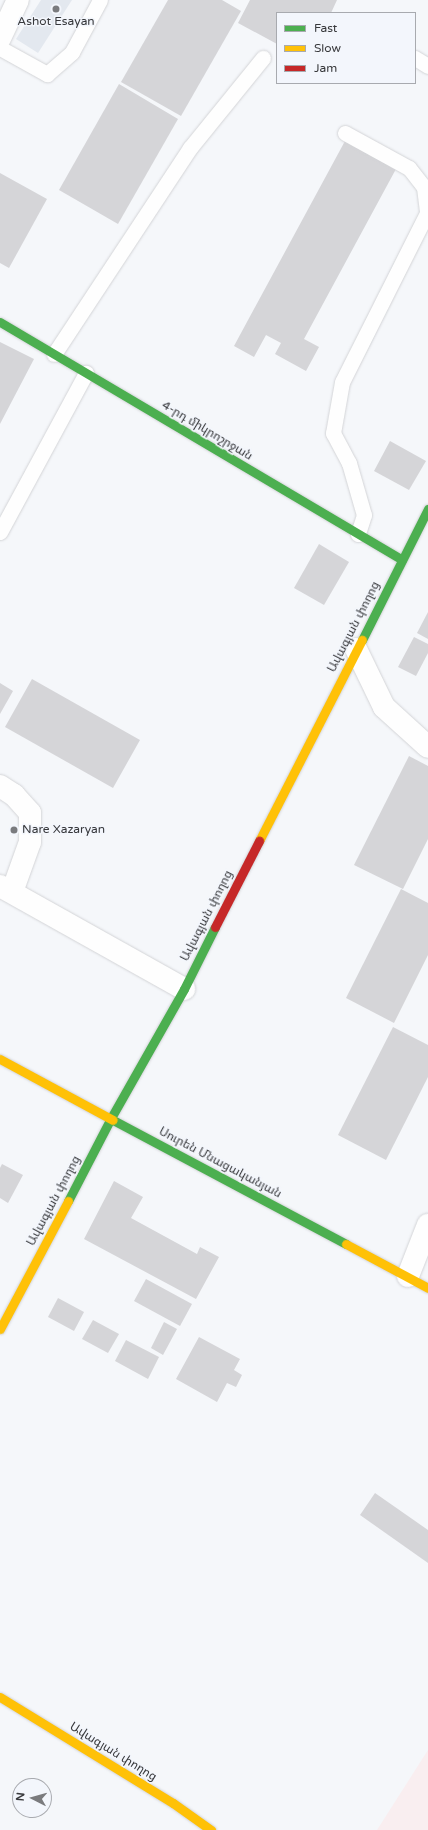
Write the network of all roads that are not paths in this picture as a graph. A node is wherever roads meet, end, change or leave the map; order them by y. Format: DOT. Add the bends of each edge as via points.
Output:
graph roads {
  1 [pos="18,0"];
  2 [pos="100,0"];
  3 [pos="0,38"];
  4 [pos="0,48"];
  5 [pos="263,58"];
  6 [pos="416,59"];
  7 [pos="428,66"];
  8 [pos="345,133"];
  9 [pos="426,185"];
  10 [pos="0,322"];
  11 [pos="54,354"];
  12 [pos="86,373"];
  13 [pos="428,510"];
  14 [pos="0,532"];
  15 [pos="358,534"];
  16 [pos="402,560"];
  17 [pos="356,649"];
  18 [pos="428,747"];
  19 [pos="0,786"];
  20 [pos="6,889"];
  21 [pos="184,989"];
  22 [pos="0,1059"];
  23 [pos="111,1118"];
  24 [pos="428,1225"];
  25 [pos="428,1261"];
  26 [pos="408,1276"];
  27 [pos="428,1288"];
  28 [pos="0,1329"];
  29 [pos="0,1697"];
  30 [pos="211,1830"];
  1 -- 3 [label="street"];
  2 -- 4 [label="lane" via="72,52 47,74"];
  5 -- 11 [label="lane" via="190,148"];
  6 -- 7 [label="lane"];
  8 -- 9 [label="lane" via="409,168"];
  9 -- 15 [label="lane" via="427,214 342,382 333,434 349,463 364,515"];
  10 -- 11 [label="street, 4-րդ միկրոշրջան"];
  11 -- 12 [label="street, 4-րդ միկրոշրջան"];
  12 -- 14 [label="lane"];
  12 -- 15 [label="street, 4-րդ միկրոշրջան"];
  13 -- 16 [label="street, Ավագյան փողոց"];
  15 -- 16 [label="street, 4-րդ միկրոշրջան"];
  16 -- 17 [label="street, Ավագյան փողոց"];
  17 -- 18 [label="street" via="384,707"];
  17 -- 21 [label="street, Ավագյան փողոց"];
  19 -- 20 [label="street" via="14,795 30,813 30,842"];
  20 -- 21 [label="street"];
  21 -- 23 [label="street, Ավագյան փողոց"];
  22 -- 23 [label="street, Սուրեն Մնացականյան"];
  23 -- 26 [label="street, Սուրեն Մնացականյան"];
  23 -- 28 [label="street, Ավագյան փողոց"];
  24 -- 26 [label="street"];
  25 -- 26 [label="street"];
  26 -- 27 [label="street, Սուրեն Մնացականյան"];
  29 -- 30 [label="street, Ավագյան փողոց" via="173,1803"];
}
